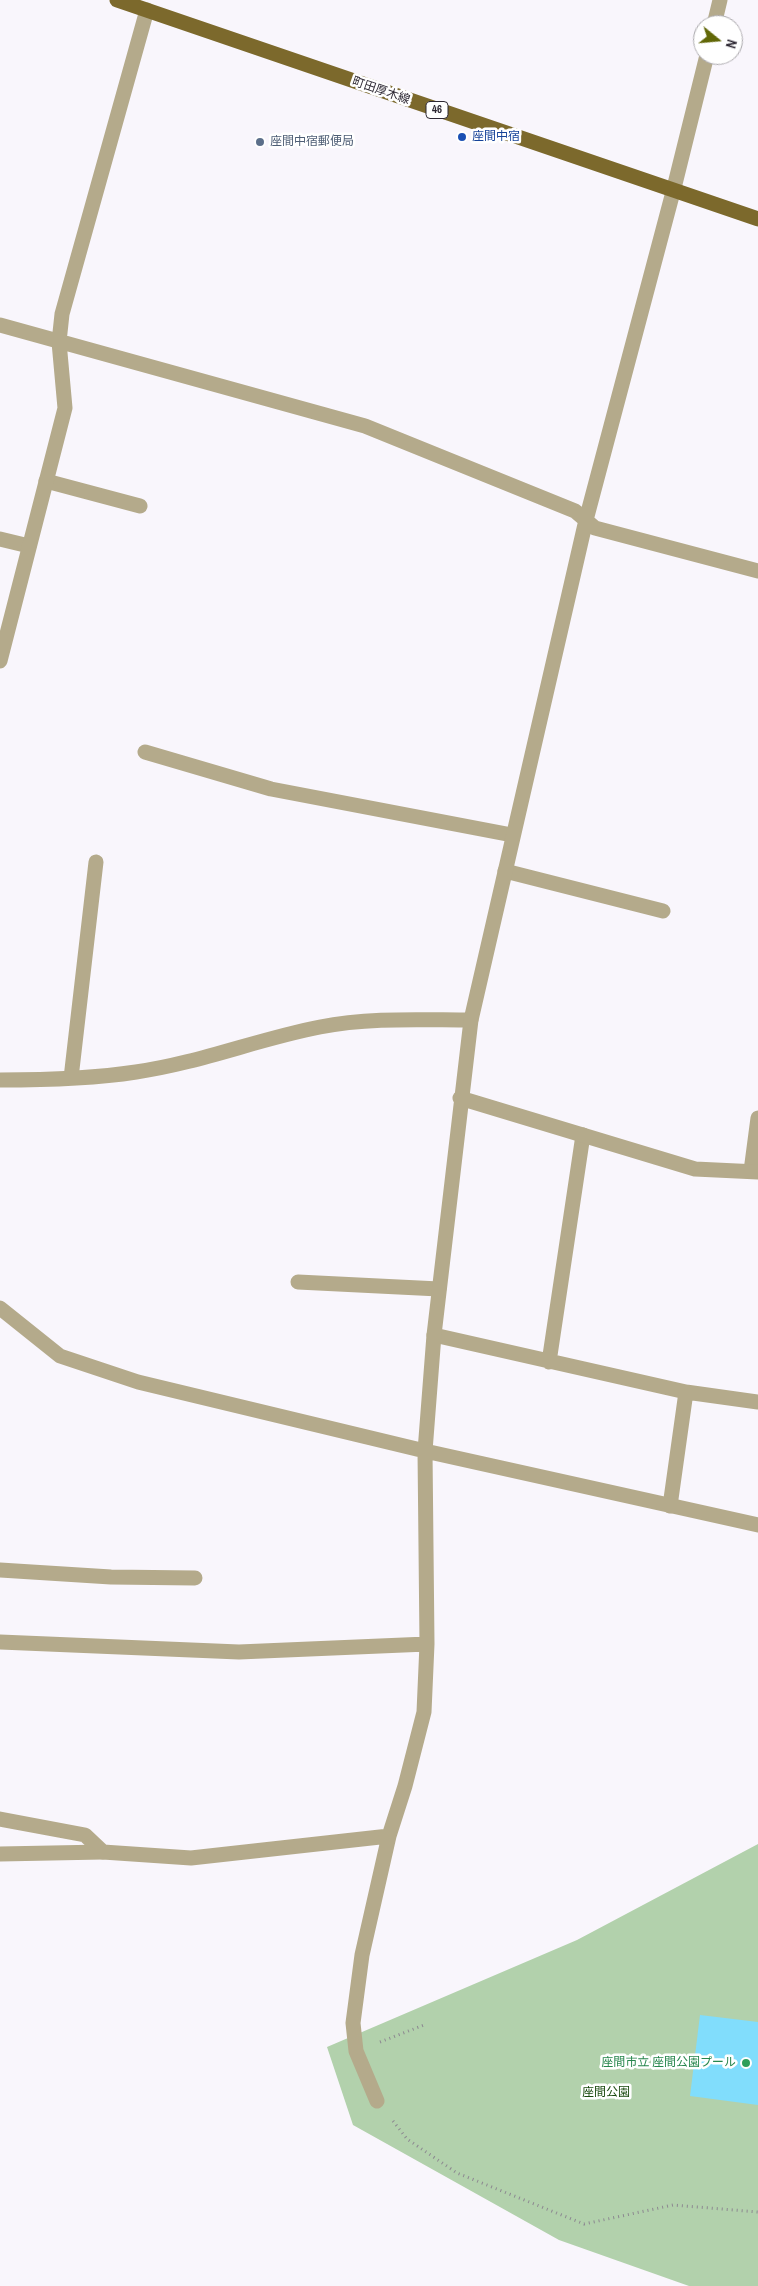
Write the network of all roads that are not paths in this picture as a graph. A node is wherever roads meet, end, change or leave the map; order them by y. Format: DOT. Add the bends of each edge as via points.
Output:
graph roads {
  1 [pos="117,0"];
  2 [pos="720,0"];
  3 [pos="146,10"];
  4 [pos="716,15"];
  5 [pos="705,65"];
  6 [pos="673,192"];
  7 [pos="758,220"];
  8 [pos="0,325"];
  9 [pos="59,342"];
  10 [pos="46,481"];
  11 [pos="140,506"];
  12 [pos="586,520"];
  13 [pos="0,539"];
  14 [pos="29,546"];
  15 [pos="758,572"];
  16 [pos="1,654"];
  17 [pos="145,752"];
  18 [pos="512,835"];
  19 [pos="96,862"];
  20 [pos="505,871"];
  21 [pos="663,912"];
  22 [pos="471,1020"];
  23 [pos="71,1078"];
  24 [pos="0,1080"];
  25 [pos="460,1098"];
  26 [pos="758,1118"];
  27 [pos="583,1135"];
  28 [pos="755,1172"];
  29 [pos="298,1282"];
  30 [pos="439,1289"];
  31 [pos="0,1308"];
  32 [pos="434,1335"];
  33 [pos="549,1362"];
  34 [pos="686,1392"];
  35 [pos="758,1402"];
  36 [pos="425,1451"];
  37 [pos="670,1506"];
  38 [pos="758,1526"];
  39 [pos="0,1570"];
  40 [pos="195,1578"];
  41 [pos="0,1642"];
  42 [pos="427,1644"];
  43 [pos="0,1819"];
  44 [pos="389,1836"];
  45 [pos="103,1852"];
  46 [pos="0,1854"];
  47 [pos="376,2101"];
  1 -- 3 [label="main road, 町田厚木線 / 46"];
  2 -- 4 [label="street"];
  3 -- 6 [label="main road, 町田厚木線 / 46"];
  3 -- 9 [label="street" via="62,314"];
  5 -- 6 [label="street"];
  6 -- 7 [label="main road, 町田厚木線 / 46"];
  6 -- 12 [label="street"];
  8 -- 9 [label="street"];
  9 -- 10 [label="street" via="64,408"];
  9 -- 12 [label="street" via="365,426 575,511"];
  10 -- 11 [label="street"];
  10 -- 14 [label="street"];
  12 -- 15 [label="street" via="595,528"];
  12 -- 18 [label="street"];
  13 -- 14 [label="street"];
  14 -- 16 [label="street"];
  17 -- 18 [label="street" via="271,789"];
  18 -- 20 [label="street"];
  19 -- 23 [label="street"];
  20 -- 21 [label="street"];
  20 -- 22 [label="street"];
  22 -- 23 [label="street" via="386,1020 321,1026 136,1072"];
  22 -- 25 [label="street"];
  23 -- 24 [label="street"];
  25 -- 27 [label="street"];
  25 -- 30 [label="street"];
  26 -- 28 [label="street"];
  27 -- 28 [label="street" via="695,1169"];
  27 -- 33 [label="street"];
  29 -- 30 [label="street"];
  30 -- 32 [label="street"];
  31 -- 36 [label="street" via="60,1356 138,1382"];
  32 -- 33 [label="street"];
  32 -- 36 [label="street"];
  33 -- 34 [label="street"];
  34 -- 35 [label="street"];
  34 -- 37 [label="street"];
  36 -- 37 [label="street"];
  36 -- 42 [label="street"];
  37 -- 38 [label="street"];
  39 -- 40 [label="street"];
  41 -- 42 [label="street" via="239,1652"];
  42 -- 44 [label="street" via="424,1712 406,1786"];
  43 -- 45 [label="street" via="85,1835"];
  44 -- 45 [label="street" via="191,1858"];
  44 -- 47 [label="street" via="362,1956 353,2023 356,2051"];
  45 -- 46 [label="street"];
}
